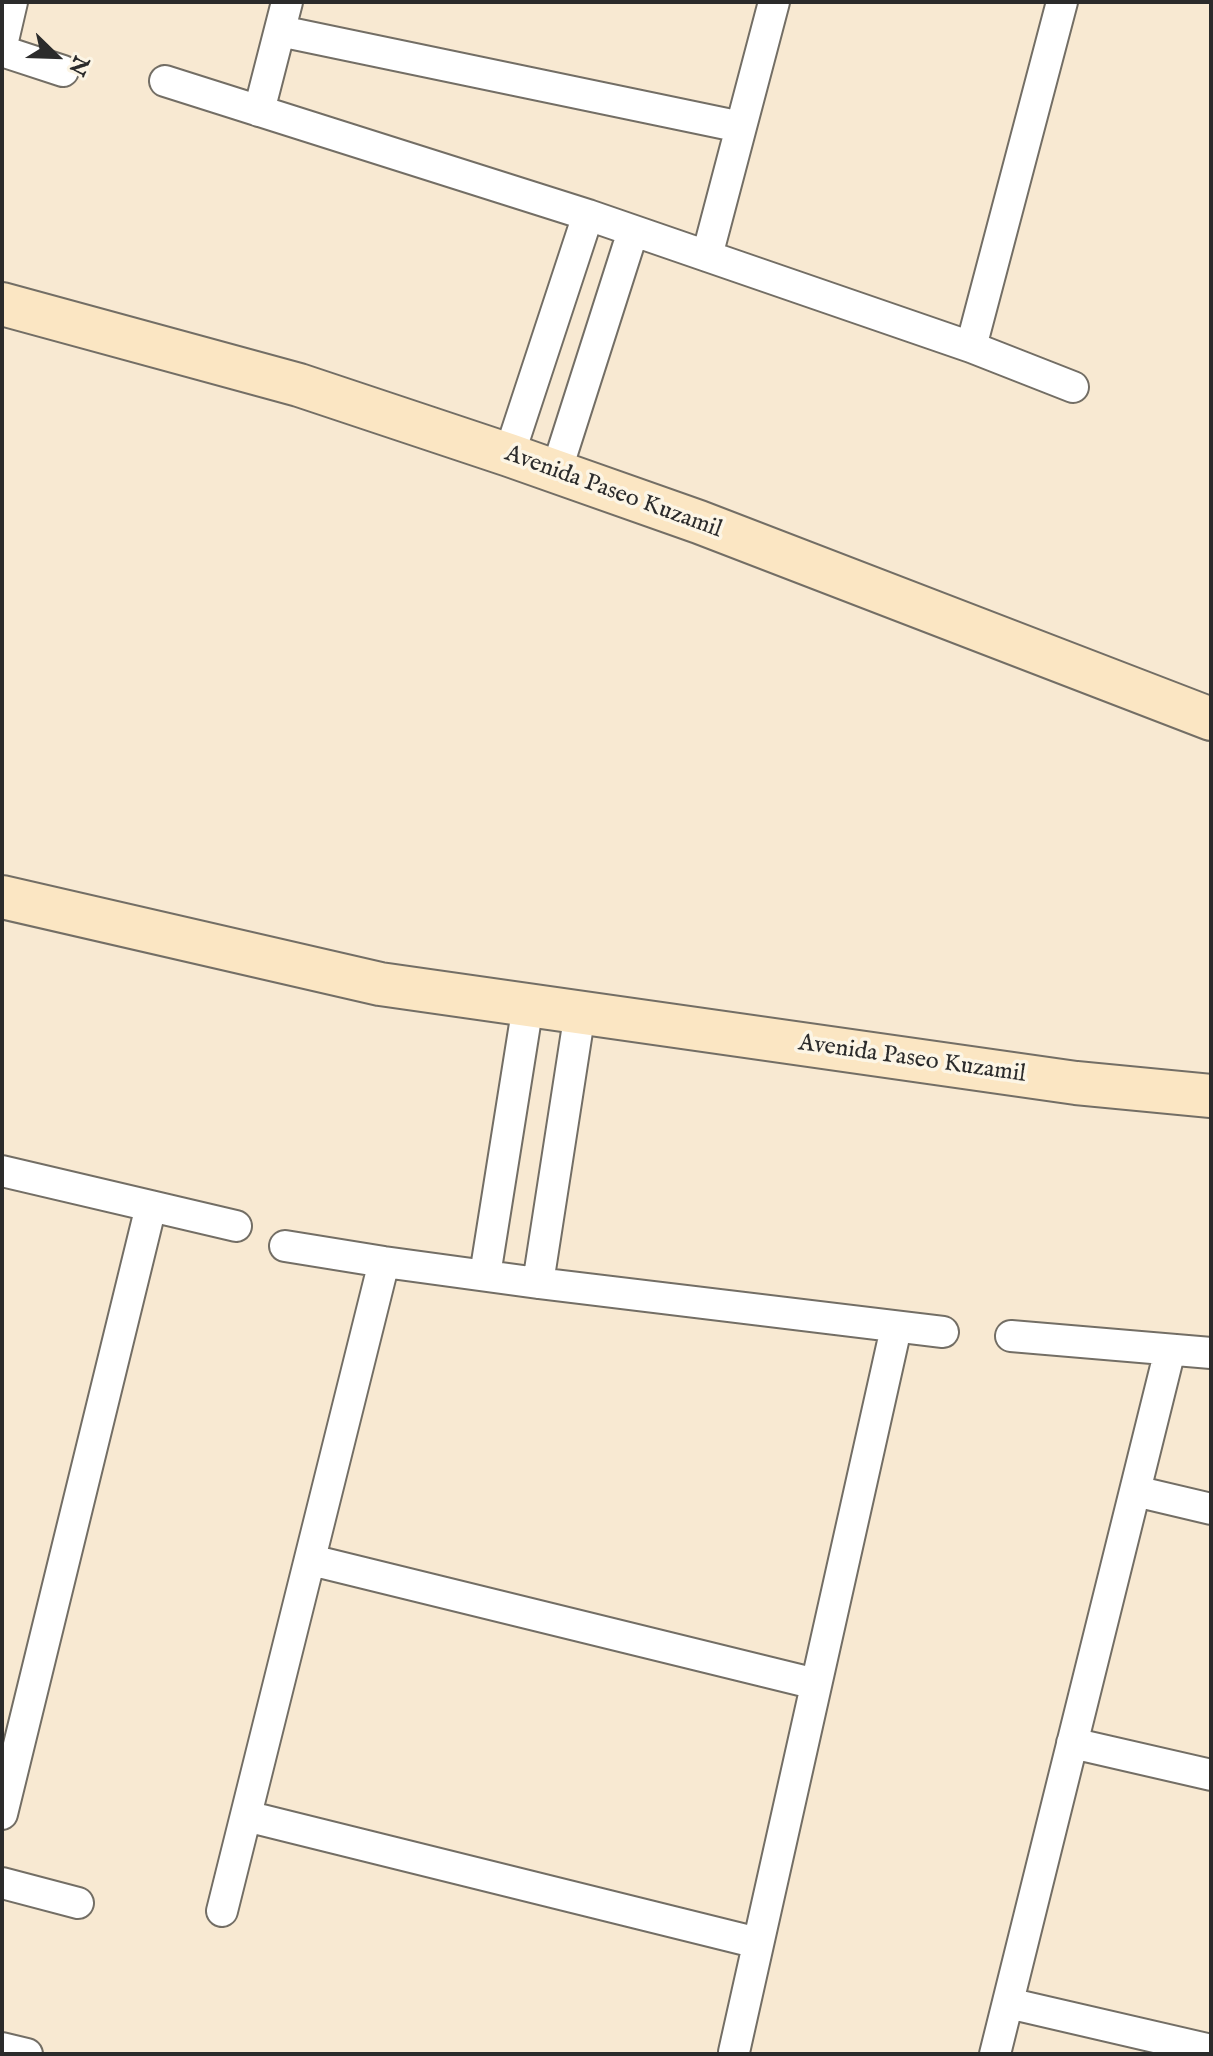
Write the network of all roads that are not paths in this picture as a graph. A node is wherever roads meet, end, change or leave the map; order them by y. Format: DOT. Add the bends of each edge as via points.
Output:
graph roads {
  1 [pos="12,2"];
  2 [pos="774,2"];
  3 [pos="1062,2"];
  4 [pos="283,16"];
  5 [pos="2,45"];
  6 [pos="2,51"];
  7 [pos="63,71"];
  8 [pos="165,81"];
  9 [pos="259,111"];
  10 [pos="741,127"];
  11 [pos="588,215"];
  12 [pos="633,231"];
  13 [pos="707,256"];
  14 [pos="2,304"];
  15 [pos="971,347"];
  16 [pos="1073,387"];
  17 [pos="509,455"];
  18 [pos="556,472"];
  19 [pos="1211,719"];
  20 [pos="2,897"];
  21 [pos="528,1005"];
  22 [pos="580,1012"];
  23 [pos="1211,1096"];
  24 [pos="2,1171"];
  25 [pos="151,1206"];
  26 [pos="236,1226"];
  27 [pos="285,1246"];
  28 [pos="384,1262"];
  29 [pos="485,1275"];
  30 [pos="538,1283"];
  31 [pos="896,1328"];
  32 [pos="943,1332"];
  33 [pos="1011,1336"];
  34 [pos="1170,1350"];
  35 [pos="1211,1353"];
  36 [pos="1135,1491"];
  37 [pos="1211,1509"];
  38 [pos="311,1560"];
  39 [pos="816,1684"];
  40 [pos="1072,1743"];
  41 [pos="1211,1775"];
  42 [pos="6,1782"];
  43 [pos="2,1814"];
  44 [pos="246,1816"];
  45 [pos="2,1883"];
  46 [pos="78,1903"];
  47 [pos="222,1911"];
  48 [pos="758,1943"];
  49 [pos="1008,2003"];
  50 [pos="2,2048"];
  51 [pos="1211,2050"];
  52 [pos="734,2052"];
  53 [pos="27,2054"];
  54 [pos="995,2054"];
  1 -- 5 [label="street"];
  2 -- 10 [label="street"];
  3 -- 15 [label="street"];
  4 -- 9 [label="street"];
  4 -- 10 [label="street"];
  6 -- 7 [label="street"];
  8 -- 9 [label="street"];
  9 -- 11 [label="street"];
  10 -- 13 [label="street"];
  11 -- 12 [label="street"];
  11 -- 17 [label="street"];
  12 -- 13 [label="street"];
  12 -- 18 [label="street"];
  13 -- 15 [label="street"];
  14 -- 17 [label="main road, Avenida Paseo Kuzamil" via="299,385"];
  15 -- 16 [label="street"];
  17 -- 18 [label="main road, Avenida Paseo Kuzamil"];
  18 -- 19 [label="main road, Avenida Paseo Kuzamil"];
  20 -- 21 [label="main road, Avenida Paseo Kuzamil" via="380,984"];
  21 -- 22 [label="main road, Avenida Paseo Kuzamil"];
  21 -- 29 [label="street"];
  22 -- 23 [label="main road, Avenida Paseo Kuzamil" via="1076,1083"];
  22 -- 30 [label="street"];
  24 -- 25 [label="street"];
  25 -- 26 [label="street"];
  25 -- 42 [label="street"];
  27 -- 28 [label="street"];
  28 -- 29 [label="street"];
  28 -- 38 [label="street"];
  29 -- 30 [label="street"];
  30 -- 31 [label="street"];
  31 -- 32 [label="street"];
  31 -- 39 [label="street"];
  33 -- 34 [label="street"];
  34 -- 35 [label="street"];
  34 -- 36 [label="street"];
  36 -- 37 [label="street"];
  36 -- 40 [label="street"];
  38 -- 39 [label="street"];
  38 -- 44 [label="street"];
  39 -- 48 [label="street"];
  40 -- 41 [label="street"];
  40 -- 49 [label="street"];
  42 -- 43 [label="street"];
  44 -- 47 [label="street"];
  44 -- 48 [label="street"];
  45 -- 46 [label="street"];
  48 -- 52 [label="street"];
  49 -- 51 [label="street"];
  49 -- 54 [label="street"];
  50 -- 53 [label="street"];
}
